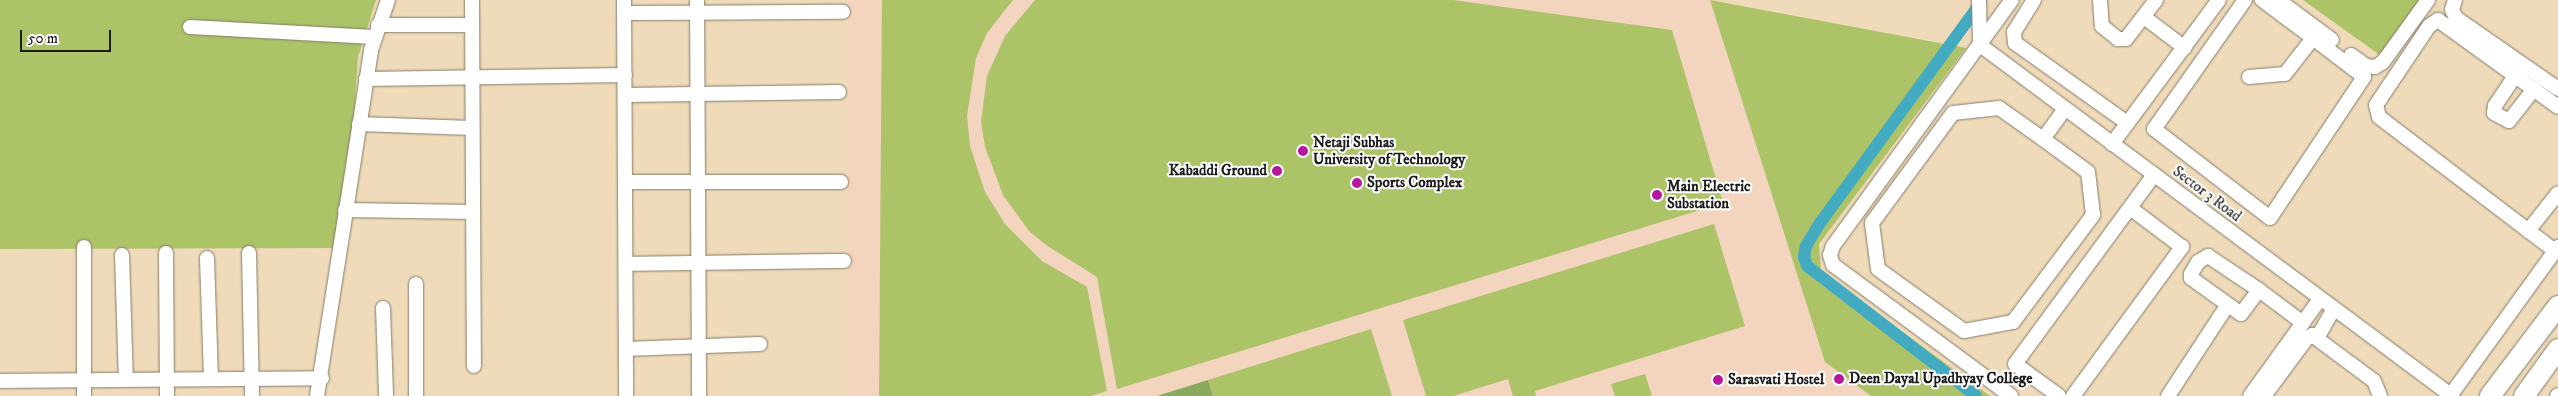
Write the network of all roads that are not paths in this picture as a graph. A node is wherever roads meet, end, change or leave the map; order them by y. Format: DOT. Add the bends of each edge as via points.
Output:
graph roads {
  1 [pos="388,0"];
  2 [pos="472,0"];
  3 [pos="1978,0"];
  4 [pos="2012,0"];
  5 [pos="2034,0"];
  6 [pos="2100,0"];
  7 [pos="2156,0"];
  8 [pos="2220,0"];
  9 [pos="2245,0"];
  10 [pos="2262,0"];
  11 [pos="2278,0"];
  12 [pos="2428,0"];
  13 [pos="2455,0"];
  14 [pos="624,6"];
  15 [pos="698,6"];
  16 [pos="843,12"];
  17 [pos="2144,17"];
  18 [pos="472,25"];
  19 [pos="190,27"];
  20 [pos="376,31"];
  21 [pos="2313,38"];
  22 [pos="1980,45"];
  23 [pos="2185,48"];
  24 [pos="2368,71"];
  25 [pos="625,75"];
  26 [pos="2515,76"];
  27 [pos="2249,77"];
  28 [pos="472,78"];
  29 [pos="366,79"];
  30 [pos="2558,89"];
  31 [pos="2534,90"];
  32 [pos="839,92"];
  33 [pos="699,94"];
  34 [pos="625,95"];
  35 [pos="2558,108"];
  36 [pos="2065,109"];
  37 [pos="2127,123"];
  38 [pos="359,124"];
  39 [pos="472,128"];
  40 [pos="2043,139"];
  41 [pos="2112,144"];
  42 [pos="2154,175"];
  43 [pos="700,181"];
  44 [pos="625,182"];
  45 [pos="841,182"];
  46 [pos="2558,193"];
  47 [pos="2130,208"];
  48 [pos="346,210"];
  49 [pos="472,212"];
  50 [pos="2528,231"];
  51 [pos="84,247"];
  52 [pos="2556,249"];
  53 [pos="249,253"];
  54 [pos="166,254"];
  55 [pos="122,255"];
  56 [pos="207,258"];
  57 [pos="844,261"];
  58 [pos="700,263"];
  59 [pos="626,264"];
  60 [pos="416,284"];
  61 [pos="2259,290"];
  62 [pos="2320,299"];
  63 [pos="2228,306"];
  64 [pos="2558,306"];
  65 [pos="383,308"];
  66 [pos="2334,309"];
  67 [pos="2303,323"];
  68 [pos="2317,338"];
  69 [pos="760,344"];
  70 [pos="699,346"];
  71 [pos="626,349"];
  72 [pos="2558,349"];
  73 [pos="474,366"];
  74 [pos="322,378"];
  75 [pos="167,379"];
  76 [pos="211,379"];
  77 [pos="252,379"];
  78 [pos="83,380"];
  79 [pos="126,380"];
  80 [pos="0,381"];
  81 [pos="84,396"];
  82 [pos="167,396"];
  83 [pos="252,396"];
  84 [pos="317,396"];
  85 [pos="386,396"];
  86 [pos="416,396"];
  87 [pos="626,396"];
  88 [pos="699,396"];
  89 [pos="2011,396"];
  90 [pos="2059,396"];
  91 [pos="2073,396"];
  92 [pos="2168,396"];
  93 [pos="2250,396"];
  94 [pos="2264,396"];
  95 [pos="2380,396"];
  96 [pos="2451,396"];
  97 [pos="2490,396"];
  98 [pos="2524,396"];
  1 -- 20 [label="street"];
  2 -- 18 [label="street"];
  3 -- 22 [label="street"];
  4 -- 22 [label="street"];
  5 -- 37 [label="street" via="2014,32 2015,43"];
  6 -- 17 [label="street" via="2102,26 2118,39 2126,39"];
  7 -- 17 [label="street"];
  8 -- 23 [label="street"];
  9 -- 24 [label="street" via="2154,129 2270,218"];
  10 -- 21 [label="street"];
  11 -- 24 [label="street" via="2366,66"];
  12 -- 24 [label="street" via="2383,62"];
  13 -- 30 [label="street" via="2452,10 2456,18"];
  14 -- 15 [label="street"];
  14 -- 25 [label="street"];
  15 -- 16 [label="street"];
  15 -- 33 [label="street"];
  17 -- 23 [label="street"];
  18 -- 20 [label="street"];
  18 -- 28 [label="street"];
  19 -- 20 [label="street"];
  20 -- 29 [label="street"];
  21 -- 24 [label="street"];
  21 -- 27 [label="street" via="2285,74"];
  22 -- 36 [label="street, Sector 3 Road"];
  22 -- 89 [label="street" via="1832,246 1830,255 1834,265"];
  23 -- 37 [label="street"];
  25 -- 28 [label="street"];
  25 -- 34 [label="street"];
  26 -- 31 [label="street"];
  26 -- 31 [label="street" via="2493,109 2504,121 2511,120"];
  26 -- 50 [label="street" via="2442,22 2433,21 2378,99 2376,111"];
  28 -- 29 [label="street"];
  28 -- 39 [label="street"];
  29 -- 38 [label="street"];
  31 -- 35 [label="street"];
  32 -- 33 [label="street"];
  33 -- 34 [label="street"];
  33 -- 43 [label="street"];
  34 -- 44 [label="street"];
  36 -- 40 [label="street"];
  36 -- 41 [label="street, Sector 3 Road"];
  37 -- 41 [label="street"];
  38 -- 39 [label="street"];
  38 -- 48 [label="street"];
  39 -- 49 [label="street"];
  40 -- 40 [label="street" via="2088,172 2093,215 2013,322 1964,331 1878,269 1872,223 1953,113 1999,108"];
  41 -- 42 [label="street, Sector 3 Road"];
  42 -- 47 [label="street"];
  42 -- 62 [label="street, Sector 3 Road"];
  43 -- 44 [label="street"];
  43 -- 45 [label="street"];
  43 -- 58 [label="street"];
  44 -- 59 [label="street"];
  46 -- 50 [label="street"];
  47 -- 90 [label="street" via="2015,364"];
  47 -- 91 [label="street" via="2182,247"];
  48 -- 49 [label="street"];
  48 -- 74 [label="street"];
  49 -- 73 [label="street"];
  50 -- 52 [label="street"];
  51 -- 78 [label="street"];
  52 -- 96 [label="street"];
  53 -- 77 [label="street"];
  54 -- 75 [label="street"];
  55 -- 79 [label="street"];
  56 -- 76 [label="street"];
  57 -- 58 [label="street"];
  58 -- 59 [label="street"];
  58 -- 70 [label="street"];
  59 -- 71 [label="street"];
  60 -- 86 [label="street"];
  61 -- 63 [label="street" via="2241,314"];
  61 -- 63 [label="street" via="2204,256 2191,278"];
  61 -- 67 [label="street"];
  62 -- 66 [label="street, Sector 3 Road"];
  62 -- 67 [label="street"];
  63 -- 92 [label="street"];
  64 -- 97 [label="main road"];
  65 -- 85 [label="street"];
  66 -- 68 [label="street"];
  66 -- 96 [label="street, Sector 3 Road"];
  67 -- 93 [label="street"];
  68 -- 94 [label="street" via="2307,338"];
  68 -- 95 [label="street" via="2374,382"];
  69 -- 70 [label="street"];
  70 -- 71 [label="street"];
  70 -- 88 [label="street"];
  71 -- 87 [label="street"];
  72 -- 98 [label="main road"];
  74 -- 77 [label="street"];
  74 -- 84 [label="street"];
  75 -- 76 [label="street"];
  75 -- 79 [label="street"];
  75 -- 82 [label="street"];
  76 -- 77 [label="street"];
  77 -- 83 [label="street"];
  78 -- 79 [label="street"];
  78 -- 80 [label="street"];
  78 -- 81 [label="street"];
}
